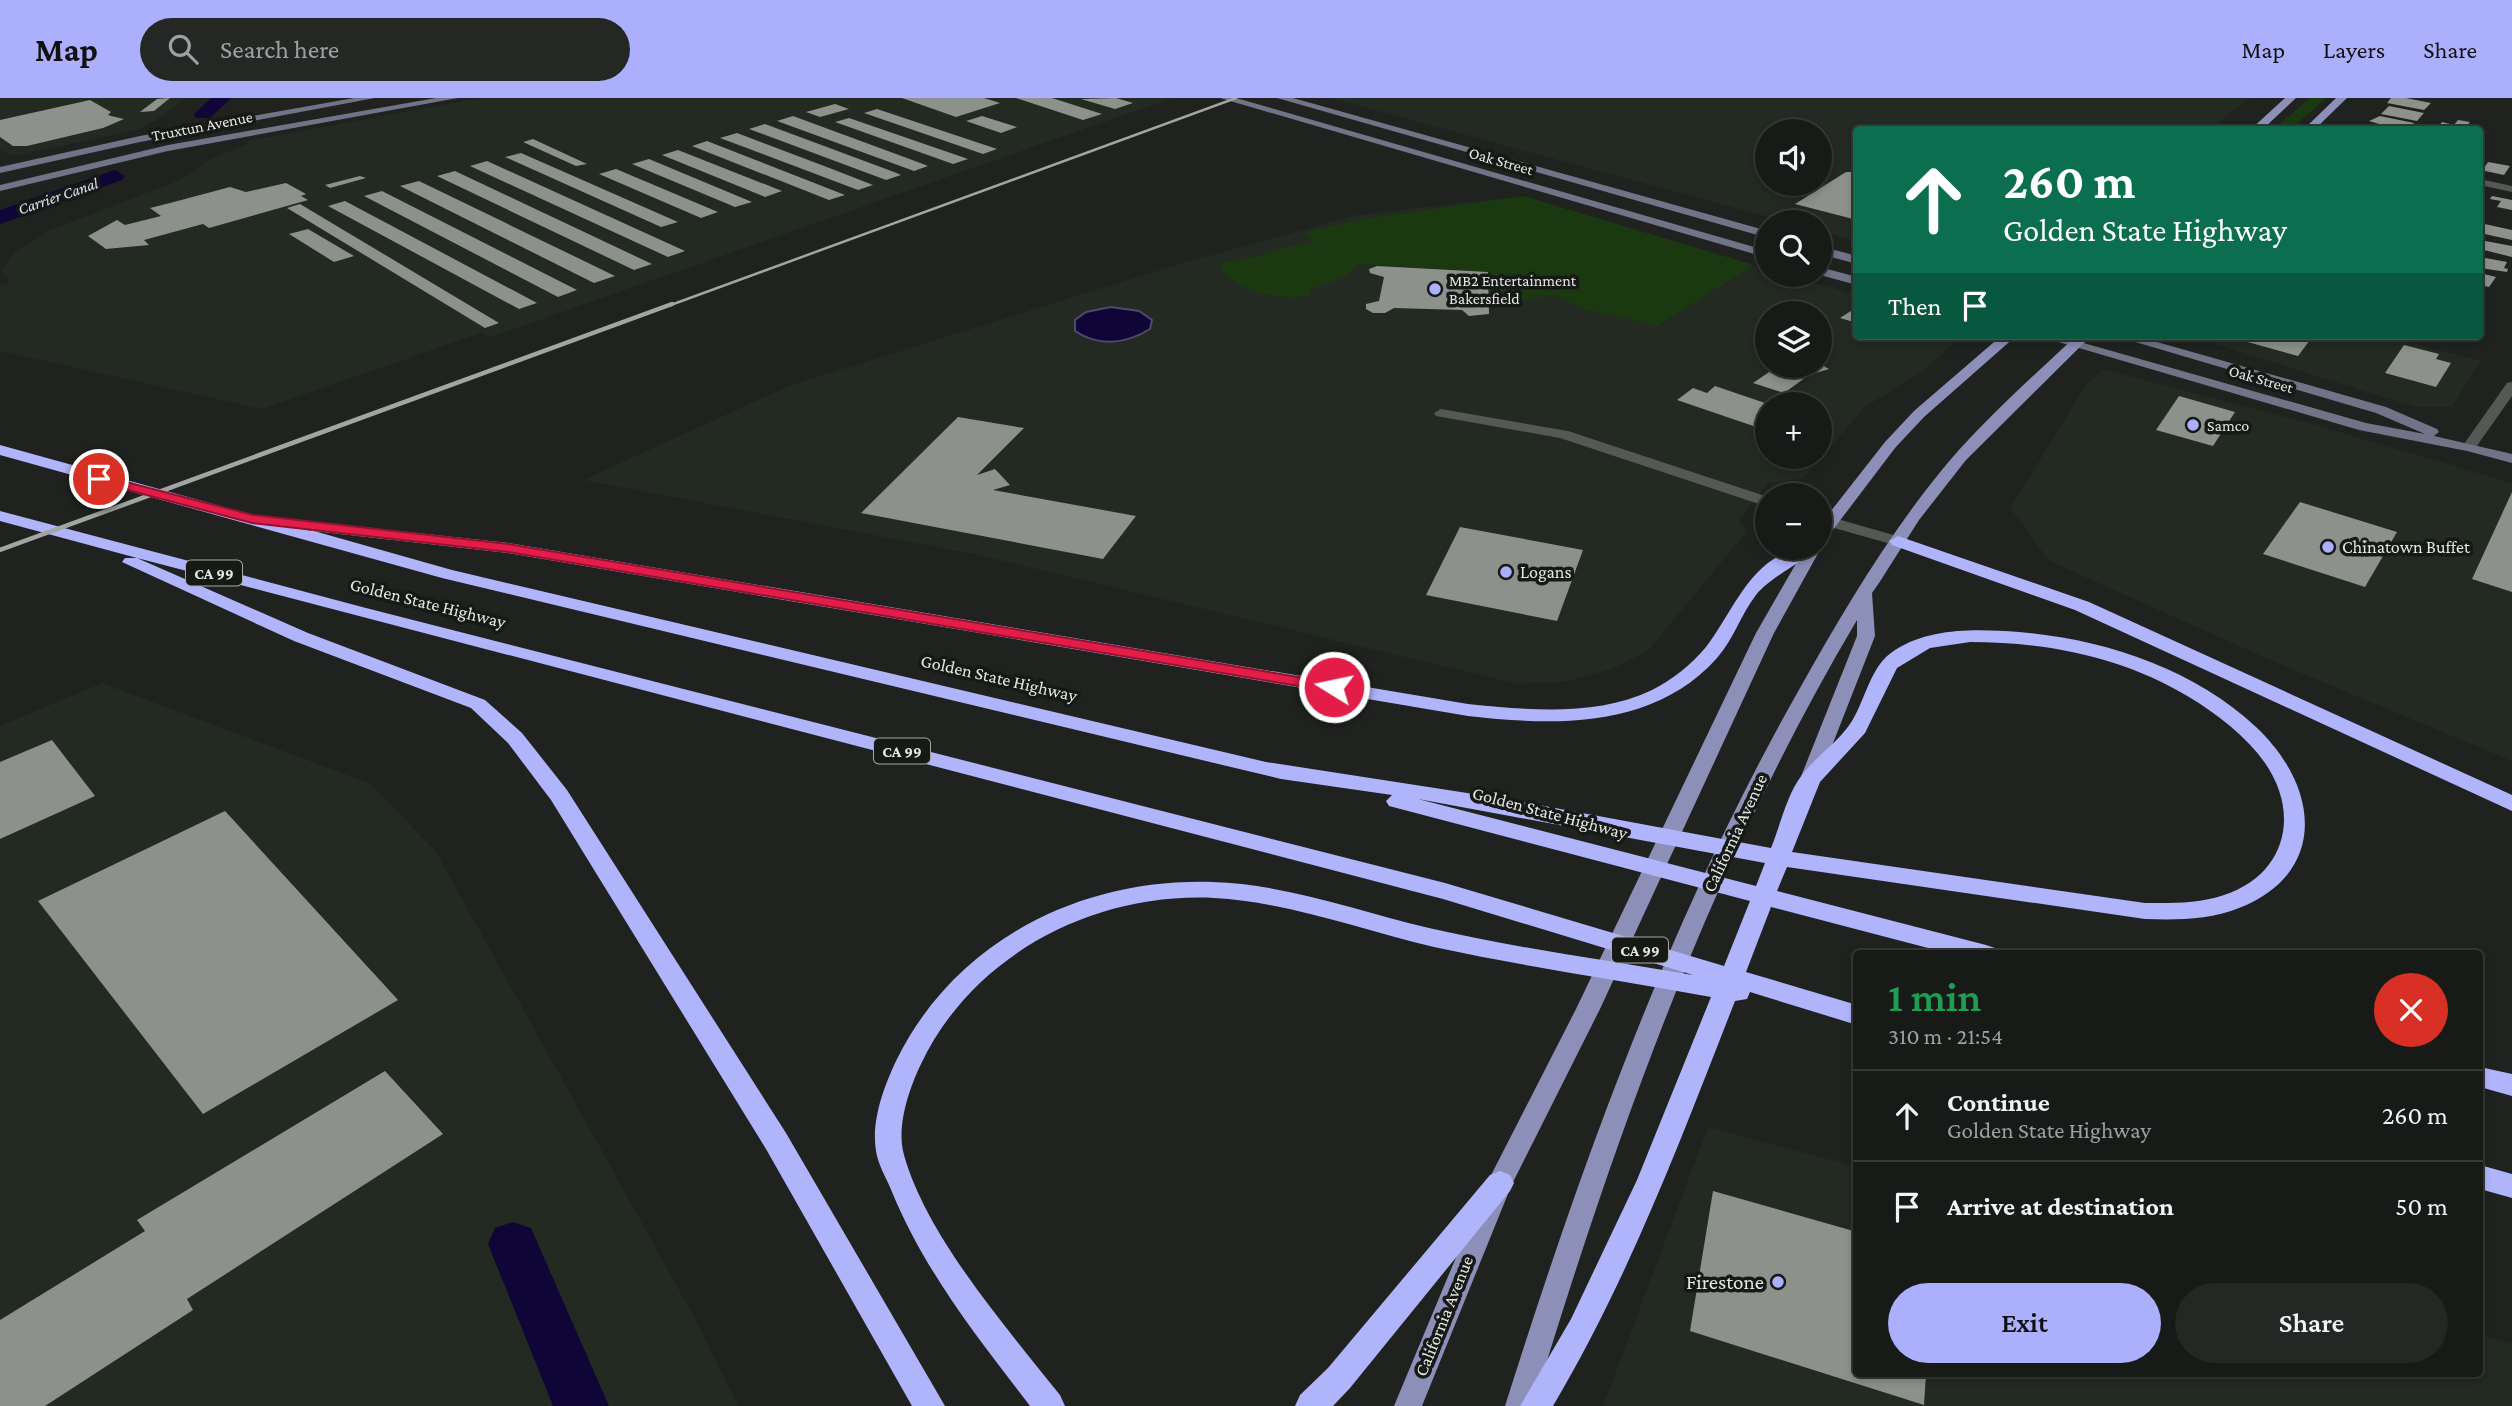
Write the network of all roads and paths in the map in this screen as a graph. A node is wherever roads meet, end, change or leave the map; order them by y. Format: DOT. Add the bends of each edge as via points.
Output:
graph roads {
  1 [pos="370,98"];
  2 [pos="403,98"];
  3 [pos="453,98"];
  4 [pos="1225,98"];
  5 [pos="1282,98"];
  6 [pos="2291,98"];
  7 [pos="2342,98"];
  8 [pos="2260,126"];
  9 [pos="2312,126"];
  10 [pos="217,138"];
  11 [pos="0,170"];
  12 [pos="2483,183"];
  13 [pos="0,188"];
  14 [pos="2512,189"];
  15 [pos="1755,232"];
  16 [pos="1755,252"];
  17 [pos="1832,253"];
  18 [pos="1853,259"];
  19 [pos="1832,274"];
  20 [pos="1853,280"];
  21 [pos="2004,340"];
  22 [pos="2080,340"];
  23 [pos="2136,340"];
  24 [pos="2512,386"];
  25 [pos="1441,413"];
  26 [pos="2469,447"];
  27 [pos="0,450"];
  28 [pos="2512,459"];
  29 [pos="1755,498"];
  30 [pos="1832,515"];
  31 [pos="0,516"];
  32 [pos="252,519"];
  33 [pos="1832,528"];
  34 [pos="68,534"];
  35 [pos="1898,541"];
  36 [pos="1787,560"];
  37 [pos="1806,560"];
  38 [pos="1864,592"];
  39 [pos="1268,768"];
  40 [pos="1810,779"];
  41 [pos="2512,804"];
  42 [pos="1970,950"];
  43 [pos="1846,1012"];
  44 [pos="2483,1078"];
  45 [pos="2512,1085"];
  46 [pos="2483,1178"];
  47 [pos="1500,1183"];
  48 [pos="2512,1186"];
  49 [pos="929,1406"];
  50 [pos="1049,1406"];
  51 [pos="1311,1406"];
  52 [pos="1408,1406"];
  53 [pos="1519,1406"];
  54 [pos="1536,1406"];
  1 -- 11 [label="main road, Truxtun Avenue" via="140,139"];
  2 -- 10 [label="main road" via="236,127"];
  3 -- 10 [label="main road, Truxtun Avenue"];
  4 -- 16 [label="main road, Oak Street"];
  5 -- 15 [label="main road, Oak Street"];
  6 -- 8 [label="main road"];
  7 -- 9 [label="main road"];
  10 -- 13 [label="main road, Truxtun Avenue"];
  12 -- 14 [label="street"];
  17 -- 18 [label="main road"];
  19 -- 20 [label="main road"];
  21 -- 30 [label="main road" via="1919,414"];
  22 -- 26 [label="main road, Oak Street" via="2364,427"];
  22 -- 35 [label="main road, California Avenue" via="1969,449"];
  23 -- 26 [label="main road, Oak Street" via="2381,410"];
  24 -- 26 [label="street"];
  25 -- 29 [label="street" via="1563,434"];
  26 -- 28 [label="main road, Oak Street"];
  27 -- 32 [label="highway, Golden State Highway"];
  31 -- 34 [label="highway, Golden State Highway / CA 99"];
  32 -- 36 [label="highway" via="508,548 1468,710 1559,717 1611,710 1682,680 1708,656 1764,575"];
  32 -- 39 [label="highway, Golden State Highway" via="448,574"];
  33 -- 35 [label="street"];
  34 -- 43 [label="highway, Golden State Highway / CA 99" via="1445,891"];
  34 -- 49 [label="highway" via="301,638 478,704 514,738 559,795 776,1141"];
  35 -- 38 [label="main road, California Avenue"];
  35 -- 41 [label="highway" via="2082,606"];
  37 -- 47 [label="main road, California Avenue" via="1770,622 1588,1009"];
  38 -- 40 [label="main road" via="1866,636"];
  38 -- 53 [label="main road, California Avenue" via="1756,785 1674,962 1564,1258"];
  39 -- 40 [label="highway" via="1506,806 1830,867 2103,908 2193,911 2233,901 2267,883 2296,838 2298,813 2291,788 2249,732 2180,682 2050,640 1958,636 1913,648 1896,659 1876,684 1864,719"];
  39 -- 42 [label="highway, Golden State Highway"];
  40 -- 54 [label="highway" via="1651,1180 1582,1329"];
  43 -- 50 [label="highway" via="1436,938 1258,894 1158,892 1100,904 1049,923 1009,945 967,977 937,1010 911,1051 894,1100 889,1148 908,1199 952,1278"];
  44 -- 45 [label="highway"];
  46 -- 48 [label="highway"];
  47 -- 51 [label="highway"];
  47 -- 52 [label="main road, California Avenue"];
}
